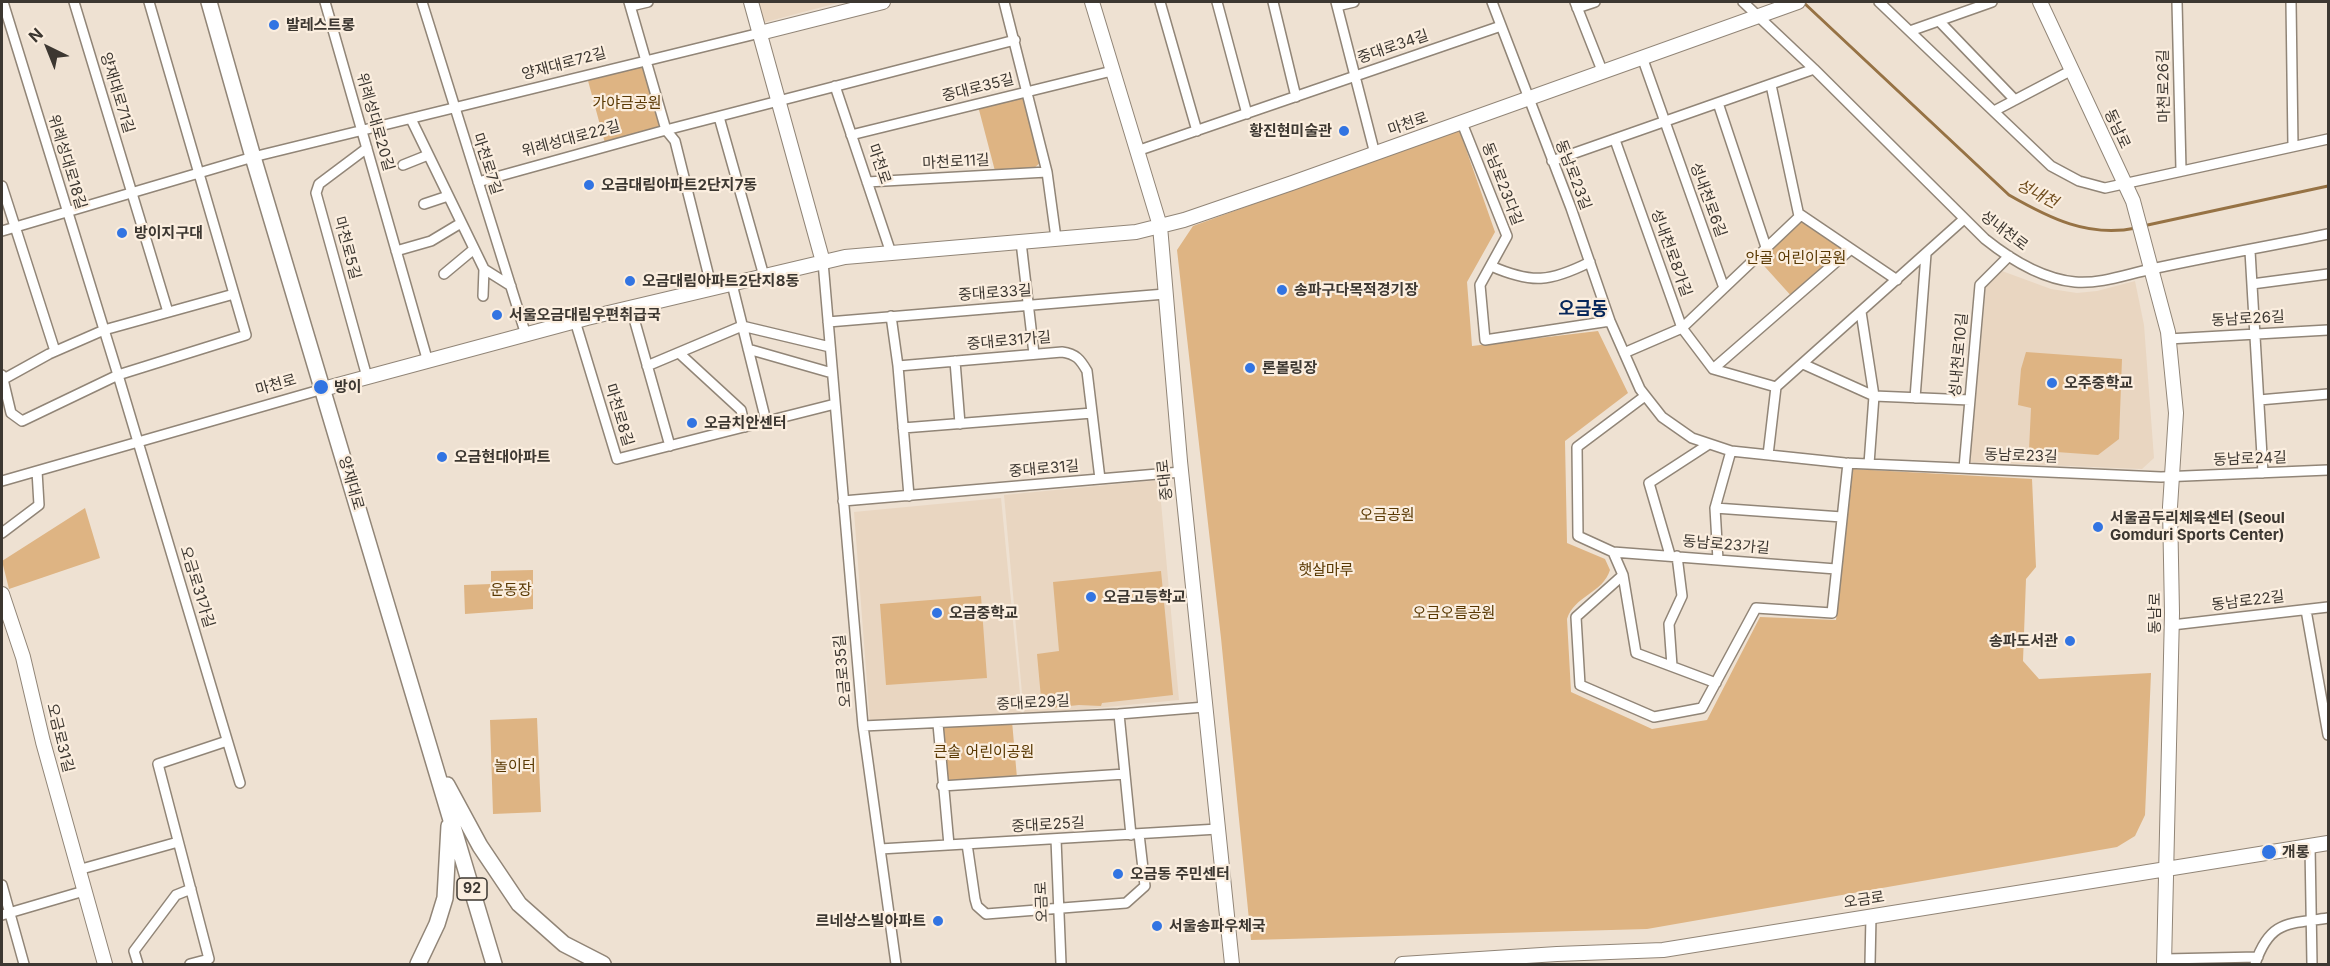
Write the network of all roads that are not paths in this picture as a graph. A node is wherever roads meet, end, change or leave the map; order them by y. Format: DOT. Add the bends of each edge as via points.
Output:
graph roads {
  1 [pos="3,2"];
  2 [pos="74,2"];
  3 [pos="149,2"];
  4 [pos="325,2"];
  5 [pos="422,2"];
  6 [pos="648,2"];
  7 [pos="751,2"];
  8 [pos="883,2"];
  9 [pos="1004,2"];
  10 [pos="1092,2"];
  11 [pos="1160,2"];
  12 [pos="1217,2"];
  13 [pos="1273,2"];
  14 [pos="1354,2"];
  15 [pos="1492,2"];
  16 [pos="1595,2"];
  17 [pos="1743,2"];
  18 [pos="1798,2"];
  19 [pos="1879,2"];
  20 [pos="1992,2"];
  21 [pos="2040,2"];
  22 [pos="2177,2"];
  23 [pos="2291,2"];
  24 [pos="210,3"];
  25 [pos="630,4"];
  26 [pos="1337,4"];
  27 [pos="1576,4"];
  28 [pos="1761,15"];
  29 [pos="1939,21"];
  30 [pos="1501,26"];
  31 [pos="1910,31"];
  32 [pos="760,33"];
  33 [pos="1015,40"];
  34 [pos="1642,57"];
  35 [pos="647,59"];
  36 [pos="1814,69"];
  37 [pos="2072,70"];
  38 [pos="1112,71"];
  39 [pos="1603,73"];
  40 [pos="1355,76"];
  41 [pos="1772,85"];
  42 [pos="835,86"];
  43 [pos="1027,91"];
  44 [pos="1296,97"];
  45 [pos="1528,100"];
  46 [pos="2015,100"];
  47 [pos="778,101"];
  48 [pos="1718,104"];
  49 [pos="454,109"];
  50 [pos="1994,111"];
  51 [pos="1247,114"];
  52 [pos="719,117"];
  53 [pos="411,119"];
  54 [pos="1664,122"];
  55 [pos="1462,123"];
  56 [pos="666,130"];
  57 [pos="362,131"];
  58 [pos="1197,131"];
  59 [pos="851,135"];
  60 [pos="2328,139"];
  61 [pos="1615,140"];
  62 [pos="2293,146"];
  63 [pos="367,148"];
  64 [pos="1137,151"];
  65 [pos="1375,154"];
  66 [pos="428,155"];
  67 [pos="253,157"];
  68 [pos="1552,161"];
  69 [pos="403,165"];
  70 [pos="2181,170"];
  71 [pos="1047,172"];
  72 [pos="199,173"];
  73 [pos="478,182"];
  74 [pos="867,182"];
  75 [pos="2124,182"];
  76 [pos="2,186"];
  77 [pos="132,193"];
  78 [pos="448,196"];
  79 [pos="424,204"];
  80 [pos="67,212"];
  81 [pos="1800,215"];
  82 [pos="1964,219"];
  83 [pos="461,224"];
  84 [pos="1160,226"];
  85 [pos="15,227"];
  86 [pos="2,231"];
  87 [pos="2328,234"];
  88 [pos="1056,238"];
  89 [pos="1021,242"];
  90 [pos="1766,247"];
  91 [pos="474,249"];
  92 [pos="1851,249"];
  93 [pos="2250,250"];
  94 [pos="396,251"];
  95 [pos="891,253"];
  96 [pos="1926,254"];
  97 [pos="2009,256"];
  98 [pos="823,262"];
  99 [pos="1590,262"];
  100 [pos="1491,266"];
  101 [pos="484,269"];
  102 [pos="2152,269"];
  103 [pos="444,274"];
  104 [pos="2328,274"];
  105 [pos="764,276"];
  106 [pos="1897,280"];
  107 [pos="732,284"];
  108 [pos="2252,284"];
  109 [pos="510,286"];
  110 [pos="1724,288"];
  111 [pos="712,289"];
  112 [pos="234,294"];
  113 [pos="1165,294"];
  114 [pos="483,296"];
  115 [pos="1029,306"];
  116 [pos="631,308"];
  117 [pos="168,312"];
  118 [pos="1862,312"];
  119 [pos="891,316"];
  120 [pos="575,321"];
  121 [pos="1610,321"];
  122 [pos="828,322"];
  123 [pos="742,327"];
  124 [pos="1682,328"];
  125 [pos="104,330"];
  126 [pos="2328,330"];
  127 [pos="2255,334"];
  128 [pos="526,335"];
  129 [pos="2168,339"];
  130 [pos="830,347"];
  131 [pos="748,349"];
  132 [pos="55,351"];
  133 [pos="679,353"];
  134 [pos="1624,353"];
  135 [pos="1034,354"];
  136 [pos="955,361"];
  137 [pos="428,362"];
  138 [pos="1803,364"];
  139 [pos="647,366"];
  140 [pos="898,366"];
  141 [pos="1713,369"];
  142 [pos="832,373"];
  143 [pos="118,375"];
  144 [pos="367,377"];
  145 [pos="2,378"];
  146 [pos="1776,387"];
  147 [pos="323,389"];
  148 [pos="2328,394"];
  149 [pos="1645,396"];
  150 [pos="1874,396"];
  151 [pos="1915,398"];
  152 [pos="2259,399"];
  153 [pos="1970,400"];
  154 [pos="835,404"];
  155 [pos="1092,413"];
  156 [pos="766,422"];
  157 [pos="960,424"];
  158 [pos="745,427"];
  159 [pos="903,428"];
  160 [pos="138,442"];
  161 [pos="1709,444"];
  162 [pos="670,446"];
  163 [pos="1731,451"];
  164 [pos="1768,455"];
  165 [pos="1848,463"];
  166 [pos="1869,464"];
  167 [pos="1964,468"];
  168 [pos="2328,470"];
  169 [pos="37,471"];
  170 [pos="1181,472"];
  171 [pos="2263,473"];
  172 [pos="2172,477"];
  173 [pos="1100,479"];
  174 [pos="2,481"];
  175 [pos="909,496"];
  176 [pos="843,501"];
  177 [pos="1715,508"];
  178 [pos="1842,518"];
  179 [pos="2,533"];
  180 [pos="1613,552"];
  181 [pos="1673,556"];
  182 [pos="1718,560"];
  183 [pos="1836,569"];
  184 [pos="1623,575"];
  185 [pos="2,594"];
  186 [pos="2328,606"];
  187 [pos="2306,610"];
  188 [pos="2172,626"];
  189 [pos="1672,666"];
  190 [pos="1716,683"];
  191 [pos="1205,707"];
  192 [pos="1119,714"];
  193 [pos="938,724"];
  194 [pos="863,726"];
  195 [pos="2328,735"];
  196 [pos="227,741"];
  197 [pos="432,757"];
  198 [pos="1125,774"];
  199 [pos="240,783"];
  200 [pos="942,786"];
  201 [pos="450,814"];
  202 [pos="1218,830"];
  203 [pos="1135,835"];
  204 [pos="1056,839"];
  205 [pos="178,842"];
  206 [pos="2328,843"];
  207 [pos="967,844"];
  208 [pos="949,845"];
  209 [pos="2310,846"];
  210 [pos="880,849"];
  211 [pos="78,870"];
  212 [pos="2168,870"];
  213 [pos="2,885"];
  214 [pos="191,890"];
  215 [pos="84,891"];
  216 [pos="1059,909"];
  217 [pos="6,913"];
  218 [pos="1871,916"];
  219 [pos="2328,918"];
  220 [pos="2312,921"];
  221 [pos="2257,961"];
  222 [pos="2165,962"];
  223 [pos="24,964"];
  224 [pos="105,964"];
  225 [pos="138,964"];
  226 [pos="190,964"];
  227 [pos="418,964"];
  228 [pos="494,964"];
  229 [pos="603,964"];
  230 [pos="896,964"];
  231 [pos="1060,964"];
  232 [pos="1232,964"];
  233 [pos="1404,964"];
  234 [pos="1869,964"];
  235 [pos="2312,964"];
  1 -- 80 [label="street, 위례성대로18길"];
  2 -- 77 [label="street, 양재대로71길"];
  3 -- 72 [label="street"];
  4 -- 57 [label="street, 위례성대로20길"];
  5 -- 49 [label="street, 마천로7길"];
  6 -- 25 [label="street"];
  7 -- 32 [label="main road"];
  8 -- 32 [label="main road, 양재대로72길"];
  9 -- 33 [label="street"];
  10 -- 38 [label="main road, 중대로"];
  11 -- 58 [label="street"];
  12 -- 51 [label="street"];
  13 -- 44 [label="street"];
  14 -- 26 [label="street"];
  15 -- 30 [label="street, 동남로23길"];
  16 -- 27 [label="street"];
  17 -- 28 [label="street, 성내천로"];
  18 -- 28 [label="main road, 마천로"];
  19 -- 31 [label="street"];
  20 -- 29 [label="street"];
  21 -- 37 [label="main road, 동남로"];
  22 -- 70 [label="street, 마천로26길"];
  23 -- 62 [label="street"];
  24 -- 67 [label="main road, 양재대로 / 92"];
  25 -- 35 [label="street"];
  26 -- 40 [label="street"];
  27 -- 39 [label="street"];
  28 -- 34 [label="main road, 마천로"];
  28 -- 36 [label="street, 성내천로"];
  29 -- 31 [label="street"];
  29 -- 46 [label="street"];
  30 -- 40 [label="street, 중대로34길"];
  30 -- 45 [label="street, 동남로23길"];
  31 -- 50 [label="street"];
  32 -- 35 [label="street, 양재대로72길"];
  32 -- 47 [label="main road"];
  33 -- 42 [label="street, 위례성대로22길"];
  33 -- 43 [label="street"];
  34 -- 39 [label="main road, 마천로"];
  34 -- 54 [label="street, 성내천로6길"];
  35 -- 49 [label="street, 양재대로72길"];
  35 -- 56 [label="street"];
  36 -- 41 [label="street"];
  36 -- 82 [label="street, 성내천로"];
  37 -- 46 [label="street"];
  37 -- 75 [label="main road, 동남로"];
  38 -- 43 [label="street, 중대로35길"];
  38 -- 64 [label="main road, 중대로"];
  39 -- 45 [label="main road, 마천로"];
  40 -- 44 [label="street, 중대로34길"];
  40 -- 65 [label="street"];
  41 -- 48 [label="street"];
  41 -- 81 [label="street"];
  42 -- 47 [label="street, 위례성대로22길"];
  42 -- 59 [label="street, 마천로"];
  43 -- 59 [label="street, 중대로35길"];
  43 -- 71 [label="street"];
  44 -- 51 [label="street, 중대로34길"];
  45 -- 55 [label="main road, 마천로"];
  45 -- 68 [label="street, 동남로23길"];
  46 -- 50 [label="street"];
  47 -- 52 [label="street, 위례성대로22길"];
  47 -- 98 [label="main road"];
  48 -- 54 [label="street"];
  48 -- 90 [label="street"];
  49 -- 53 [label="street, 양재대로72길"];
  49 -- 73 [label="street, 마천로7길"];
  50 -- 75 [label="street" via="2051,166 2079,181 2105,188"];
  51 -- 58 [label="street, 중대로34길"];
  52 -- 56 [label="street, 위례성대로22길"];
  52 -- 105 [label="street"];
  53 -- 57 [label="street, 양재대로72길"];
  53 -- 66 [label="street"];
  54 -- 61 [label="street"];
  54 -- 110 [label="street, 성내천로6길"];
  55 -- 65 [label="main road, 마천로"];
  55 -- 100 [label="street, 동남로23다길" via="1507,236"];
  56 -- 73 [label="street, 위례성대로22길"];
  56 -- 111 [label="street" via="675,141"];
  57 -- 63 [label="street, 위례성대로20길"];
  57 -- 67 [label="street, 양재대로72길"];
  58 -- 64 [label="street, 중대로34길"];
  59 -- 74 [label="street, 마천로"];
  60 -- 62 [label="street"];
  61 -- 68 [label="street"];
  61 -- 124 [label="street, 성내천로8가길"];
  62 -- 70 [label="street"];
  63 -- 94 [label="street, 위례성대로20길"];
  63 -- 144 [label="street, 마천로5길" via="319,183 316,193"];
  64 -- 84 [label="main road, 중대로"];
  65 -- 84 [label="main road, 마천로"];
  66 -- 69 [label="street"];
  66 -- 78 [label="street"];
  67 -- 72 [label="street"];
  67 -- 147 [label="main road, 양재대로 / 92"];
  68 -- 99 [label="street, 동남로23길"];
  70 -- 75 [label="street"];
  71 -- 74 [label="street, 마천로11길"];
  71 -- 88 [label="street"];
  72 -- 77 [label="street"];
  72 -- 112 [label="street"];
  73 -- 109 [label="street, 마천로7길"];
  74 -- 95 [label="street, 마천로"];
  75 -- 102 [label="main road, 동남로"];
  76 -- 85 [label="street"];
  77 -- 80 [label="street"];
  77 -- 117 [label="street, 양재대로71길"];
  78 -- 79 [label="street"];
  78 -- 83 [label="street"];
  80 -- 85 [label="street"];
  80 -- 125 [label="street, 위례성대로18길"];
  81 -- 90 [label="street"];
  81 -- 92 [label="street"];
  82 -- 96 [label="street"];
  82 -- 97 [label="street, 성내천로"];
  83 -- 91 [label="street"];
  83 -- 94 [label="street" via="431,241"];
  84 -- 88 [label="main road, 마천로" via="1136,232"];
  84 -- 113 [label="main road, 중대로"];
  85 -- 86 [label="street"];
  85 -- 132 [label="street"];
  87 -- 93 [label="street, 성내천로"];
  88 -- 89 [label="main road, 마천로"];
  89 -- 95 [label="main road, 마천로"];
  89 -- 115 [label="street"];
  90 -- 110 [label="street"];
  91 -- 101 [label="street"];
  91 -- 103 [label="street"];
  92 -- 106 [label="street"];
  92 -- 141 [label="street"];
  93 -- 102 [label="street, 성내천로"];
  93 -- 108 [label="street"];
  94 -- 137 [label="street, 위례성대로20길"];
  95 -- 98 [label="main road, 마천로"];
  96 -- 106 [label="street"];
  96 -- 151 [label="street"];
  97 -- 102 [label="street, 성내천로" via="2051,276 2075,282 2107,280"];
  97 -- 153 [label="street, 성내천로10길" via="1980,285"];
  98 -- 105 [label="main road, 마천로"];
  98 -- 122 [label="street, 오금로35길"];
  99 -- 100 [label="street" via="1561,274 1526,279"];
  99 -- 121 [label="street, 동남로23길"];
  100 -- 121 [label="street, 동남로23다길" via="1480,285 1485,340"];
  101 -- 109 [label="street"];
  101 -- 114 [label="street"];
  102 -- 129 [label="main road, 동남로"];
  104 -- 108 [label="street"];
  105 -- 107 [label="main road, 마천로"];
  106 -- 118 [label="street"];
  107 -- 111 [label="main road, 마천로"];
  107 -- 123 [label="street"];
  108 -- 127 [label="street"];
  109 -- 128 [label="street, 마천로7길"];
  110 -- 124 [label="street"];
  111 -- 116 [label="main road, 마천로"];
  112 -- 117 [label="street"];
  112 -- 143 [label="street" via="246,335"];
  113 -- 115 [label="street, 중대로33길"];
  113 -- 170 [label="main road, 중대로"];
  115 -- 119 [label="street, 중대로33길"];
  115 -- 135 [label="street"];
  116 -- 120 [label="main road, 마천로"];
  116 -- 139 [label="street"];
  117 -- 125 [label="street"];
  118 -- 138 [label="street"];
  118 -- 150 [label="street"];
  119 -- 122 [label="street, 중대로33길"];
  119 -- 140 [label="street"];
  120 -- 128 [label="main road, 마천로"];
  120 -- 162 [label="street, 마천로8길" via="617,459"];
  121 -- 134 [label="street, 동남로23길"];
  122 -- 130 [label="street, 오금로35길"];
  123 -- 130 [label="street"];
  123 -- 131 [label="street"];
  123 -- 133 [label="street"];
  124 -- 134 [label="street"];
  124 -- 141 [label="street, 성내천로8가길"];
  125 -- 132 [label="street"];
  125 -- 143 [label="street, 위례성대로18길"];
  126 -- 127 [label="street, 동남로26길"];
  127 -- 129 [label="street, 동남로26길"];
  127 -- 152 [label="street"];
  128 -- 137 [label="main road, 마천로"];
  129 -- 172 [label="main road, 동남로" via="2176,413"];
  130 -- 142 [label="street, 오금로35길"];
  131 -- 142 [label="street"];
  131 -- 156 [label="street"];
  132 -- 145 [label="street"];
  133 -- 139 [label="street"];
  133 -- 158 [label="street" via="741,410"];
  134 -- 149 [label="street, 동남로23길"];
  135 -- 136 [label="street, 중대로31가길"];
  135 -- 155 [label="street, 중대로31가길" via="1062,352 1081,360 1087,371"];
  136 -- 140 [label="street, 중대로31가길"];
  136 -- 157 [label="street, 중대로31가길"];
  137 -- 144 [label="main road, 마천로"];
  138 -- 146 [label="street"];
  138 -- 150 [label="street"];
  139 -- 162 [label="street"];
  140 -- 159 [label="street"];
  141 -- 146 [label="street"];
  142 -- 154 [label="street, 오금로35길"];
  143 -- 145 [label="street" via="22,421 11,413"];
  143 -- 160 [label="street, 위례성대로18길"];
  144 -- 147 [label="main road, 마천로"];
  146 -- 164 [label="street"];
  147 -- 160 [label="street, 마천로"];
  147 -- 197 [label="main road, 양재대로 / 92"];
  148 -- 152 [label="street"];
  149 -- 161 [label="street, 동남로23길" via="1662,417 1692,438"];
  149 -- 180 [label="street, 동남로23가길" via="1577,447 1578,536"];
  150 -- 151 [label="street"];
  150 -- 166 [label="street"];
  151 -- 153 [label="street"];
  152 -- 171 [label="street"];
  153 -- 167 [label="street, 성내천로10길"];
  154 -- 156 [label="street, 마천로8길"];
  154 -- 176 [label="street, 오금로35길"];
  155 -- 157 [label="street"];
  155 -- 173 [label="street, 중대로31가길"];
  156 -- 158 [label="street, 마천로8길"];
  157 -- 159 [label="street"];
  158 -- 162 [label="street, 마천로8길"];
  159 -- 175 [label="street"];
  160 -- 169 [label="street, 마천로"];
  160 -- 196 [label="street, 오금로31가길"];
  161 -- 163 [label="street, 동남로23길"];
  161 -- 181 [label="street" via="1649,483"];
  163 -- 164 [label="street, 동남로23길"];
  163 -- 177 [label="street"];
  164 -- 165 [label="street, 동남로23길"];
  165 -- 166 [label="street, 동남로23길"];
  165 -- 178 [label="street"];
  166 -- 167 [label="street, 동남로23길"];
  167 -- 172 [label="street, 동남로23길"];
  168 -- 171 [label="street, 동남로24길"];
  169 -- 174 [label="street, 마천로"];
  169 -- 179 [label="street" via="39,505"];
  170 -- 173 [label="street, 중대로31길"];
  170 -- 191 [label="main road, 중대로"];
  171 -- 172 [label="street, 동남로24길"];
  172 -- 188 [label="main road, 동남로"];
  173 -- 175 [label="street, 중대로31길"];
  175 -- 176 [label="street, 중대로31길"];
  176 -- 194 [label="street, 오금로35길"];
  177 -- 178 [label="street"];
  177 -- 182 [label="street"];
  178 -- 183 [label="street"];
  180 -- 181 [label="street, 동남로23가길"];
  180 -- 184 [label="street"];
  181 -- 182 [label="street, 동남로23가길"];
  181 -- 189 [label="street" via="1682,596 1669,624"];
  182 -- 183 [label="street, 동남로23가길"];
  183 -- 190 [label="street" via="1832,613 1756,609"];
  184 -- 189 [label="street" via="1636,653"];
  184 -- 190 [label="street" via="1575,617 1580,685 1654,717 1702,708"];
  185 -- 211 [label="main road, 오금로31길" via="23,657"];
  186 -- 187 [label="street, 동남로22길"];
  187 -- 188 [label="street, 동남로22길"];
  187 -- 195 [label="street"];
  188 -- 212 [label="main road, 동남로"];
  189 -- 190 [label="street"];
  191 -- 192 [label="street, 중대로29길"];
  191 -- 202 [label="main road, 중대로"];
  192 -- 193 [label="street, 중대로29길"];
  192 -- 198 [label="street"];
  193 -- 194 [label="street, 중대로29길"];
  193 -- 200 [label="street"];
  194 -- 210 [label="street, 오금로35길"];
  196 -- 199 [label="street, 오금로31가길"];
  196 -- 205 [label="street" via="158,764"];
  197 -- 201 [label="main road, 양재대로 / 92"];
  197 -- 229 [label="main road" via="480,846 519,904 564,944"];
  198 -- 200 [label="street"];
  198 -- 203 [label="street"];
  200 -- 208 [label="street"];
  201 -- 227 [label="main road" via="445,898"];
  201 -- 228 [label="main road, 양재대로 / 92"];
  202 -- 203 [label="street, 중대로25길"];
  202 -- 232 [label="main road, 중대로"];
  203 -- 204 [label="street, 중대로25길"];
  203 -- 216 [label="street" via="1145,886 1138,895 1126,903"];
  204 -- 207 [label="street, 중대로25길"];
  204 -- 216 [label="street, 오금로"];
  205 -- 211 [label="street"];
  205 -- 214 [label="street"];
  206 -- 209 [label="main road, 오금로"];
  207 -- 208 [label="street, 중대로25길"];
  207 -- 216 [label="street" via="975,899 986,914"];
  208 -- 210 [label="street, 중대로25길"];
  209 -- 212 [label="main road, 오금로"];
  209 -- 220 [label="street"];
  210 -- 230 [label="street, 오금로35길"];
  211 -- 215 [label="main road, 오금로31길"];
  212 -- 218 [label="main road, 오금로"];
  212 -- 222 [label="main road, 동남로"];
  213 -- 217 [label="street"];
  214 -- 225 [label="street" via="176,895 134,951"];
  214 -- 226 [label="street" via="209,959"];
  215 -- 217 [label="street"];
  215 -- 224 [label="main road, 오금로31길"];
  216 -- 231 [label="street, 오금로"];
  217 -- 223 [label="street"];
  218 -- 233 [label="main road, 오금로" via="1663,950"];
  218 -- 234 [label="street"];
  219 -- 220 [label="street"];
  220 -- 221 [label="street" via="2283,925 2264,940"];
  220 -- 235 [label="street"];
  221 -- 222 [label="street, 동남로"];
}
